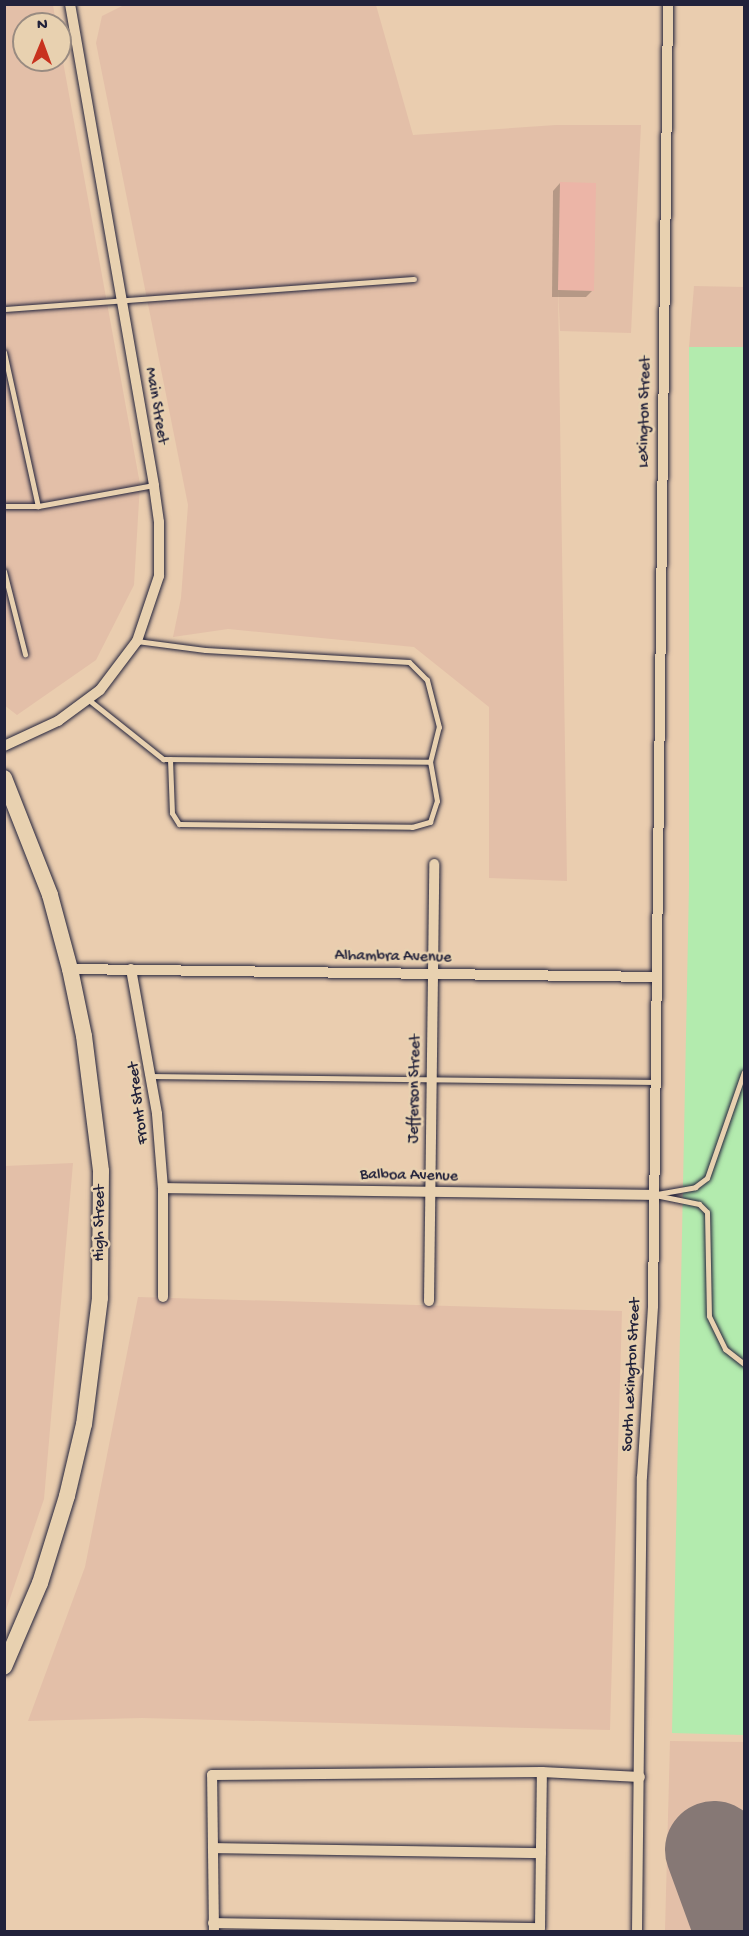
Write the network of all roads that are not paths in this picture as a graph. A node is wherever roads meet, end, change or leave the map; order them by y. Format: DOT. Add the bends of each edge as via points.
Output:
graph roads {
  1 [pos="70,4"];
  2 [pos="668,4"];
  3 [pos="414,279"];
  4 [pos="122,302"];
  5 [pos="4,309"];
  6 [pos="4,352"];
  7 [pos="154,485"];
  8 [pos="4,506"];
  9 [pos="38,506"];
  10 [pos="4,572"];
  11 [pos="137,641"];
  12 [pos="25,654"];
  13 [pos="89,700"];
  14 [pos="4,746"];
  15 [pos="170,759"];
  16 [pos="430,762"];
  17 [pos="4,778"];
  18 [pos="656,820"];
  19 [pos="434,864"];
  20 [pos="70,969"];
  21 [pos="131,969"];
  22 [pos="433,974"];
  23 [pos="654,977"];
  24 [pos="744,1072"];
  25 [pos="152,1076"];
  26 [pos="432,1079"];
  27 [pos="654,1082"];
  28 [pos="737,1094"];
  29 [pos="744,1097"];
  30 [pos="164,1188"];
  31 [pos="430,1192"];
  32 [pos="655,1195"];
  33 [pos="163,1297"];
  34 [pos="429,1301"];
  35 [pos="744,1364"];
  36 [pos="4,1667"];
  37 [pos="542,1772"];
  38 [pos="640,1777"];
  39 [pos="213,1848"];
  40 [pos="541,1852"];
  41 [pos="214,1928"];
  42 [pos="424,1929"];
  43 [pos="637,1932"];
  1 -- 4 [label="street, Main Street"];
  2 -- 18 [label="street, Lexington Street"];
  3 -- 4 [label="lane"];
  4 -- 5 [label="lane"];
  4 -- 7 [label="street, Main Street"];
  6 -- 9 [label="lane"];
  7 -- 9 [label="lane"];
  7 -- 11 [label="street, Main Street" via="159,576"];
  8 -- 9 [label="lane"];
  10 -- 12 [label="lane"];
  11 -- 13 [label="street, Main Street"];
  11 -- 16 [label="lane" via="205,650 409,662 427,680 439,727"];
  13 -- 14 [label="street, Main Street" via="58,721"];
  13 -- 15 [label="lane" via="162,759"];
  15 -- 16 [label="lane"];
  15 -- 16 [label="lane" via="172,813 179,824 412,827 430,822 437,801"];
  17 -- 20 [label="main road, High Street" via="46,885"];
  18 -- 23 [label="street, South Lexington Street"];
  19 -- 22 [label="street, Jefferson Street"];
  20 -- 21 [label="street"];
  20 -- 36 [label="main road, High Street" via="89,1069 101,1171 96,1352 67,1496 39,1583"];
  21 -- 22 [label="street, Alhambra Avenue"];
  21 -- 25 [label="street, Front Street"];
  22 -- 23 [label="street, Alhambra Avenue"];
  22 -- 26 [label="street, Jefferson Street"];
  23 -- 27 [label="street, South Lexington Street"];
  24 -- 28 [label="lane"];
  25 -- 26 [label="lane"];
  25 -- 30 [label="street, Front Street"];
  26 -- 27 [label="lane"];
  26 -- 31 [label="street, Jefferson Street"];
  27 -- 32 [label="street, South Lexington Street"];
  28 -- 29 [label="lane"];
  28 -- 32 [label="lane" via="702,1184"];
  30 -- 31 [label="street, Balboa Avenue"];
  30 -- 33 [label="street, Front Street"];
  31 -- 32 [label="street, Balboa Avenue"];
  31 -- 34 [label="street, Jefferson Street"];
  32 -- 35 [label="lane" via="699,1204 707,1212 709,1316 724,1349"];
  32 -- 38 [label="street, South Lexington Street" via="651,1369 642,1477"];
  37 -- 38 [label="street"];
  37 -- 39 [label="street" via="212,1775"];
  37 -- 40 [label="street"];
  38 -- 43 [label="street, South Lexington Street"];
  39 -- 40 [label="street"];
  39 -- 41 [label="street"];
  40 -- 42 [label="street" via="540,1928"];
  41 -- 42 [label="street"];
}
